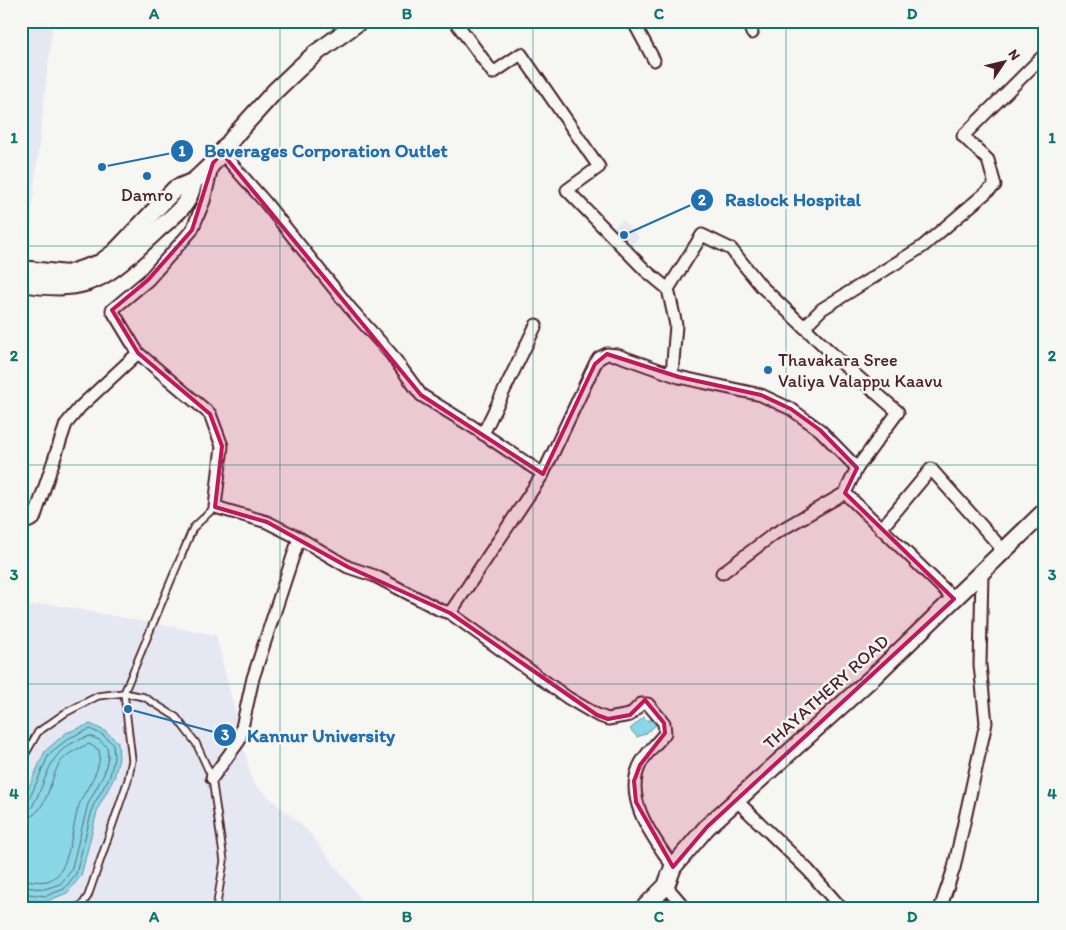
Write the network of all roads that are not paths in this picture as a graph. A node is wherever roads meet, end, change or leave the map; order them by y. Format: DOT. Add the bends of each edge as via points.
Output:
graph roads {
  1 [pos="360,21"];
  2 [pos="455,21"];
  3 [pos="633,21"];
  4 [pos="748,21"];
  5 [pos="752,32"];
  6 [pos="1045,54"];
  7 [pos="654,60"];
  8 [pos="218,158"];
  9 [pos="194,180"];
  10 [pos="21,269"];
  11 [pos="21,283"];
  12 [pos="668,289"];
  13 [pos="536,325"];
  14 [pos="804,327"];
  15 [pos="138,353"];
  16 [pos="672,374"];
  17 [pos="483,434"];
  18 [pos="857,468"];
  19 [pos="544,474"];
  20 [pos="845,493"];
  21 [pos="215,507"];
  22 [pos="1045,511"];
  23 [pos="21,525"];
  24 [pos="881,529"];
  25 [pos="299,538"];
  26 [pos="1004,551"];
  27 [pos="722,573"];
  28 [pos="982,573"];
  29 [pos="954,599"];
  30 [pos="450,613"];
  31 [pos="124,693"];
  32 [pos="21,762"];
  33 [pos="212,778"];
  34 [pos="736,800"];
  35 [pos="673,867"];
  36 [pos="666,886"];
  37 [pos="1045,905"];
  38 [pos="71,909"];
  39 [pos="216,909"];
  40 [pos="643,909"];
  41 [pos="686,909"];
  42 [pos="842,909"];
  43 [pos="940,909"];
  44 [pos="1041,909"];
  1 -- 8 [label="main road" via="286,80"];
  2 -- 12 [label="street" via="493,74 521,54 599,167 567,190 645,270"];
  3 -- 7 [label="street"];
  4 -- 5 [label="street"];
  6 -- 14 [label="street" via="963,136 988,160 995,185 922,247 822,309"];
  8 -- 9 [label="main road"];
  8 -- 15 [label="street" via="192,230 148,280 112,310"];
  8 -- 17 [label="street" via="270,209 421,395"];
  9 -- 10 [label="main road" via="174,189 115,252 100,263 67,274"];
  9 -- 11 [label="main road" via="186,202 104,276 72,286"];
  12 -- 14 [label="street" via="702,235 731,249 762,286"];
  12 -- 16 [label="street" via="676,325"];
  13 -- 17 [label="street"];
  14 -- 18 [label="street" via="898,412"];
  15 -- 21 [label="street" via="210,414 222,446"];
  15 -- 23 [label="street" via="66,424 34,519"];
  16 -- 18 [label="street" via="761,395 791,409 820,430"];
  16 -- 19 [label="street" via="617,355 607,354 599,358"];
  17 -- 19 [label="street"];
  18 -- 20 [label="street"];
  19 -- 30 [label="street"];
  20 -- 24 [label="street"];
  20 -- 27 [label="street" via="774,534"];
  21 -- 25 [label="street" via="267,522"];
  21 -- 31 [label="lane" via="193,528"];
  22 -- 26 [label="main road, THAYATHERY ROAD"];
  24 -- 26 [label="street" via="931,469"];
  24 -- 29 [label="street"];
  25 -- 30 [label="street" via="348,567 375,576"];
  25 -- 33 [label="street" via="253,678 239,741"];
  26 -- 28 [label="main road, THAYATHERY ROAD"];
  28 -- 29 [label="main road, THAYATHERY ROAD"];
  28 -- 43 [label="street" via="980,665 986,723 954,868"];
  29 -- 34 [label="main road, THAYATHERY ROAD"];
  30 -- 35 [label="street" via="596,715 608,719 630,715 641,704 652,707 664,723 665,733 640,765 634,781 636,802"];
  31 -- 32 [label="lane" via="98,696 65,713 38,732"];
  31 -- 33 [label="lane" via="144,697 176,717 196,743"];
  31 -- 38 [label="lane" via="132,760 128,780 88,896 82,905"];
  33 -- 39 [label="lane" via="224,861"];
  34 -- 35 [label="main road, THAYATHERY ROAD" via="707,827"];
  34 -- 42 [label="street" via="808,870"];
  35 -- 36 [label="main road, THAYATHERY ROAD"];
  36 -- 40 [label="main road, THAYATHERY ROAD"];
  36 -- 41 [label="street"];
  37 -- 44 [label="street"];
}
